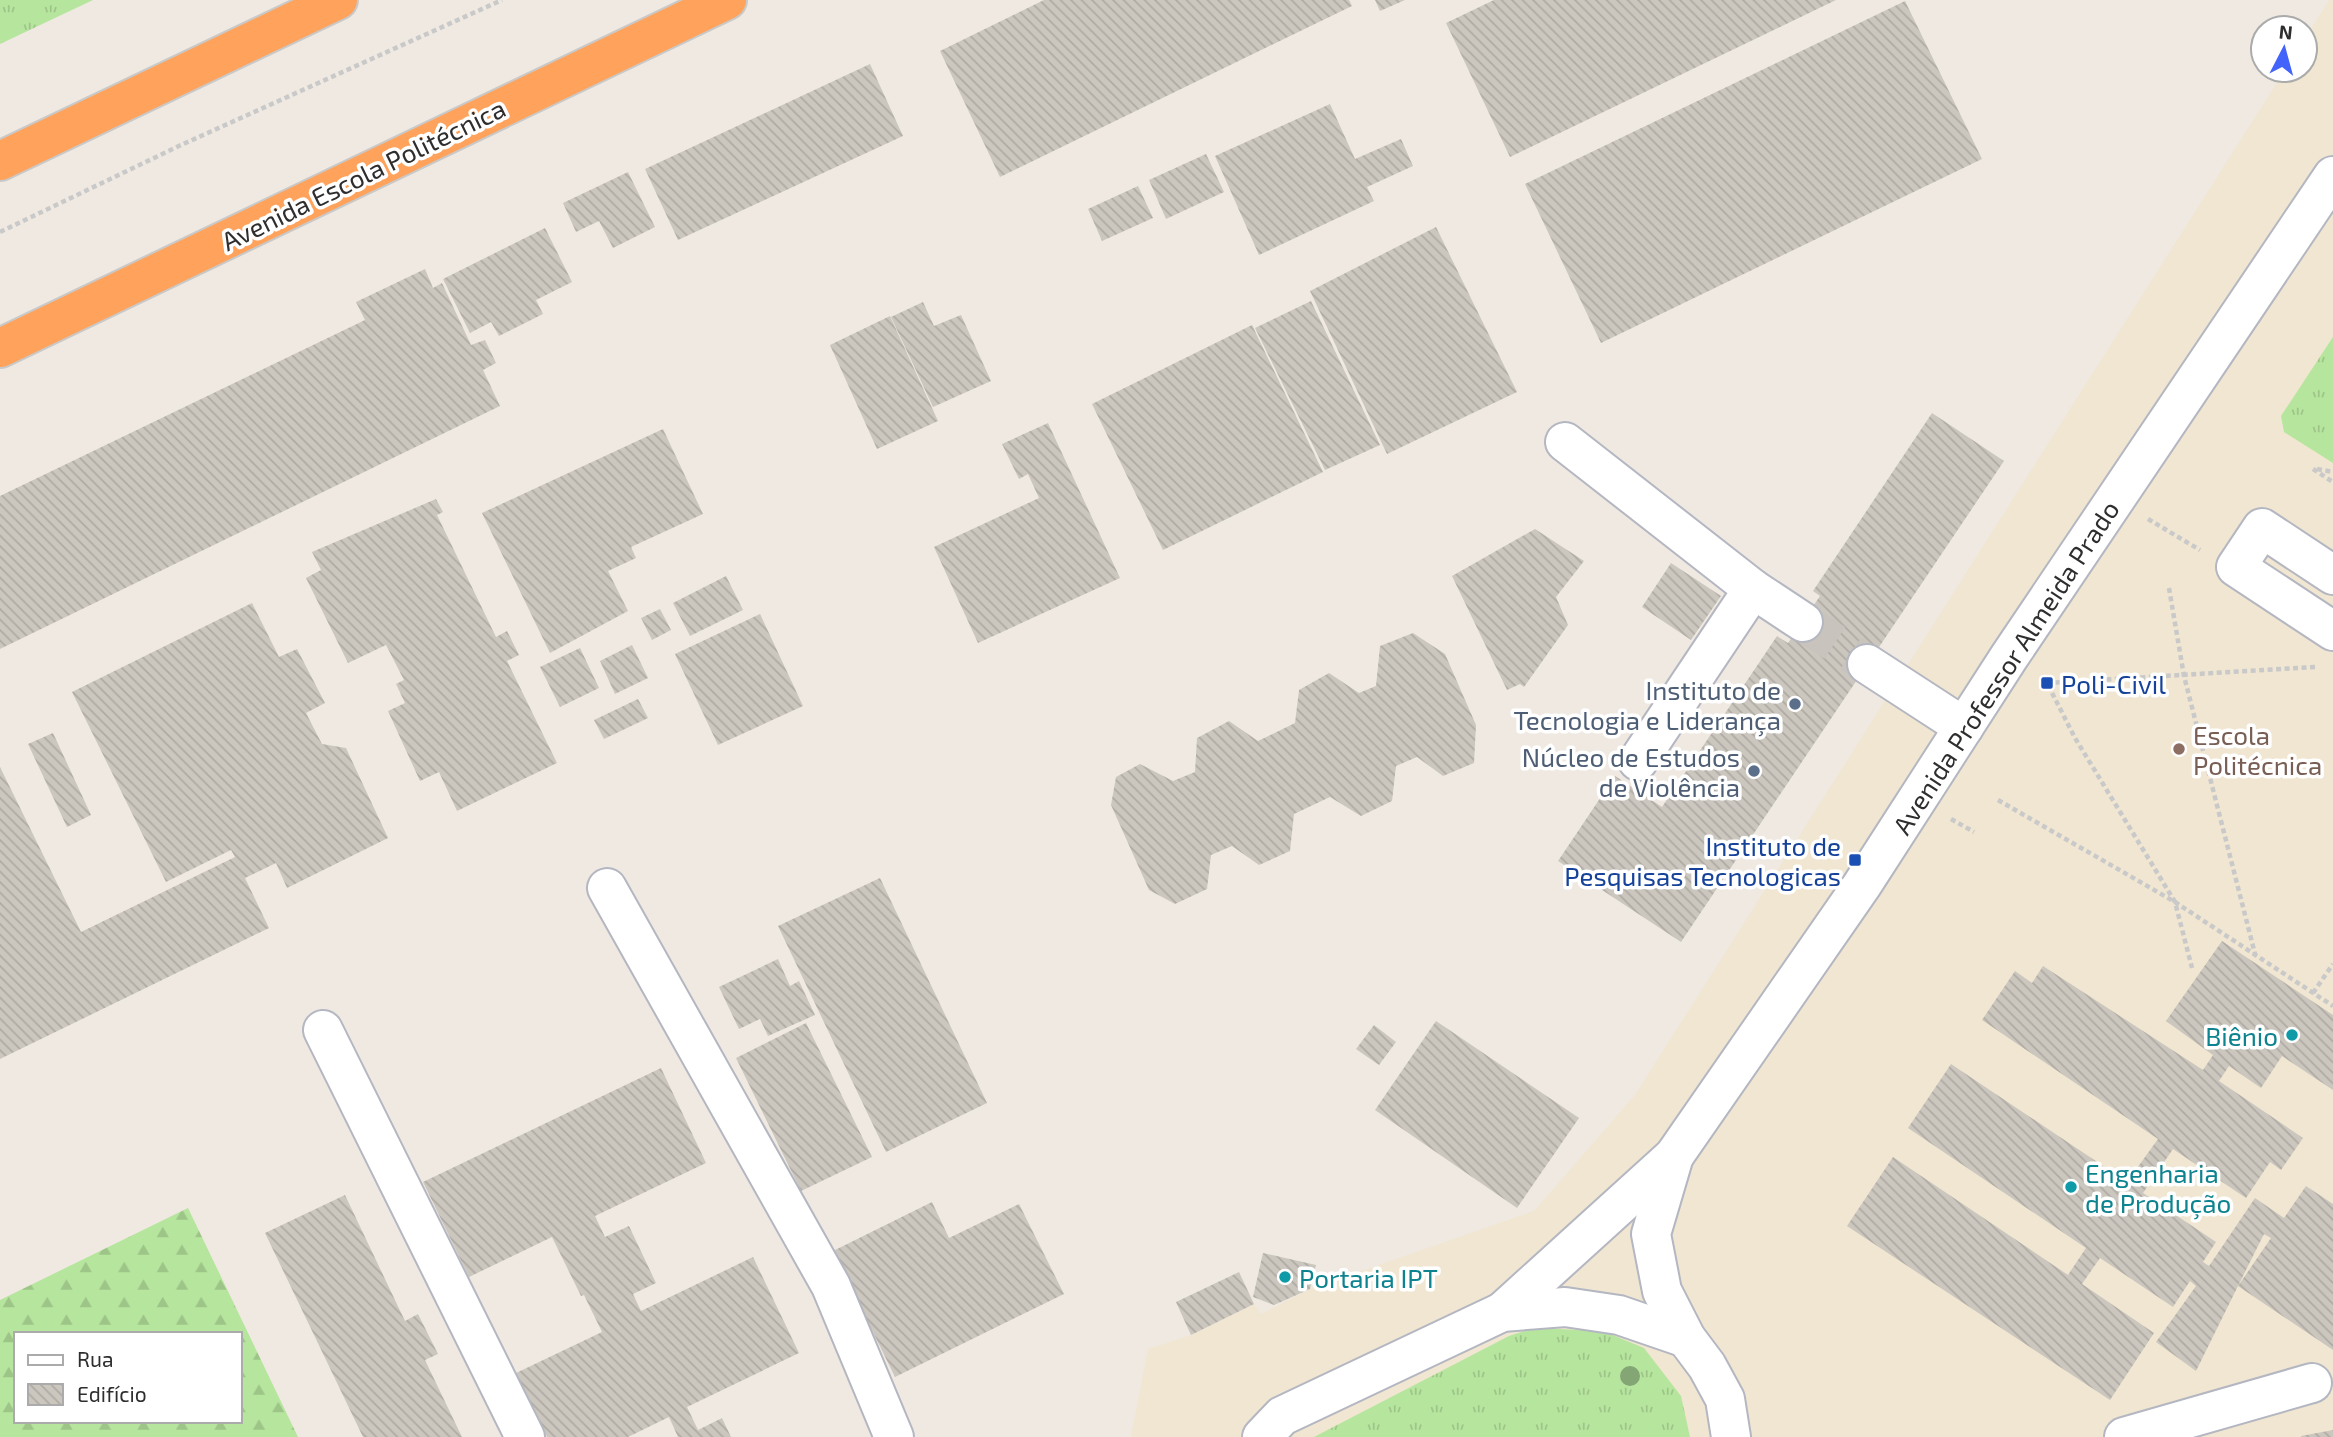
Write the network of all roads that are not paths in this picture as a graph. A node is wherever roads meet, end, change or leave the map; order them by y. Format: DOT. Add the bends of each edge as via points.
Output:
graph roads {
  1 [pos="338,0"];
  2 [pos="727,0"];
  3 [pos="0,161"];
  4 [pos="2333,176"];
  5 [pos="0,348"];
  6 [pos="1565,442"];
  7 [pos="2333,575"];
  8 [pos="1753,589"];
  9 [pos="1802,622"];
  10 [pos="2333,631"];
  11 [pos="1867,664"];
  12 [pos="1964,727"];
  13 [pos="1638,761"];
  14 [pos="607,888"];
  15 [pos="323,1030"];
  16 [pos="1674,1156"];
  17 [pos="1502,1312"];
  18 [pos="1686,1338"];
  19 [pos="2312,1383"];
  20 [pos="525,1437"];
  21 [pos="894,1437"];
  22 [pos="1262,1437"];
  23 [pos="1731,1437"];
  24 [pos="2124,1437"];
  1 -- 3 [label="highway"];
  2 -- 5 [label="highway, Avenida Escola Politécnica"];
  4 -- 12 [label="street, Avenida Professor Almeida Prado"];
  6 -- 8 [label="street"];
  7 -- 10 [label="street" via="2262,528 2236,567"];
  8 -- 9 [label="street"];
  8 -- 13 [label="street"];
  11 -- 12 [label="street"];
  12 -- 16 [label="street, Avenida Professor Almeida Prado" via="1862,885"];
  14 -- 21 [label="street" via="831,1286"];
  15 -- 20 [label="street"];
  16 -- 17 [label="street, Avenida Professor Almeida Prado"];
  16 -- 18 [label="street, Avenida Professor Almeida Prado" via="1651,1234 1662,1291"];
  17 -- 18 [label="street" via="1565,1307 1619,1315"];
  17 -- 22 [label="street" via="1282,1416"];
  18 -- 23 [label="street, Avenida Professor Almeida Prado" via="1724,1399"];
  19 -- 24 [label="street"];
}
